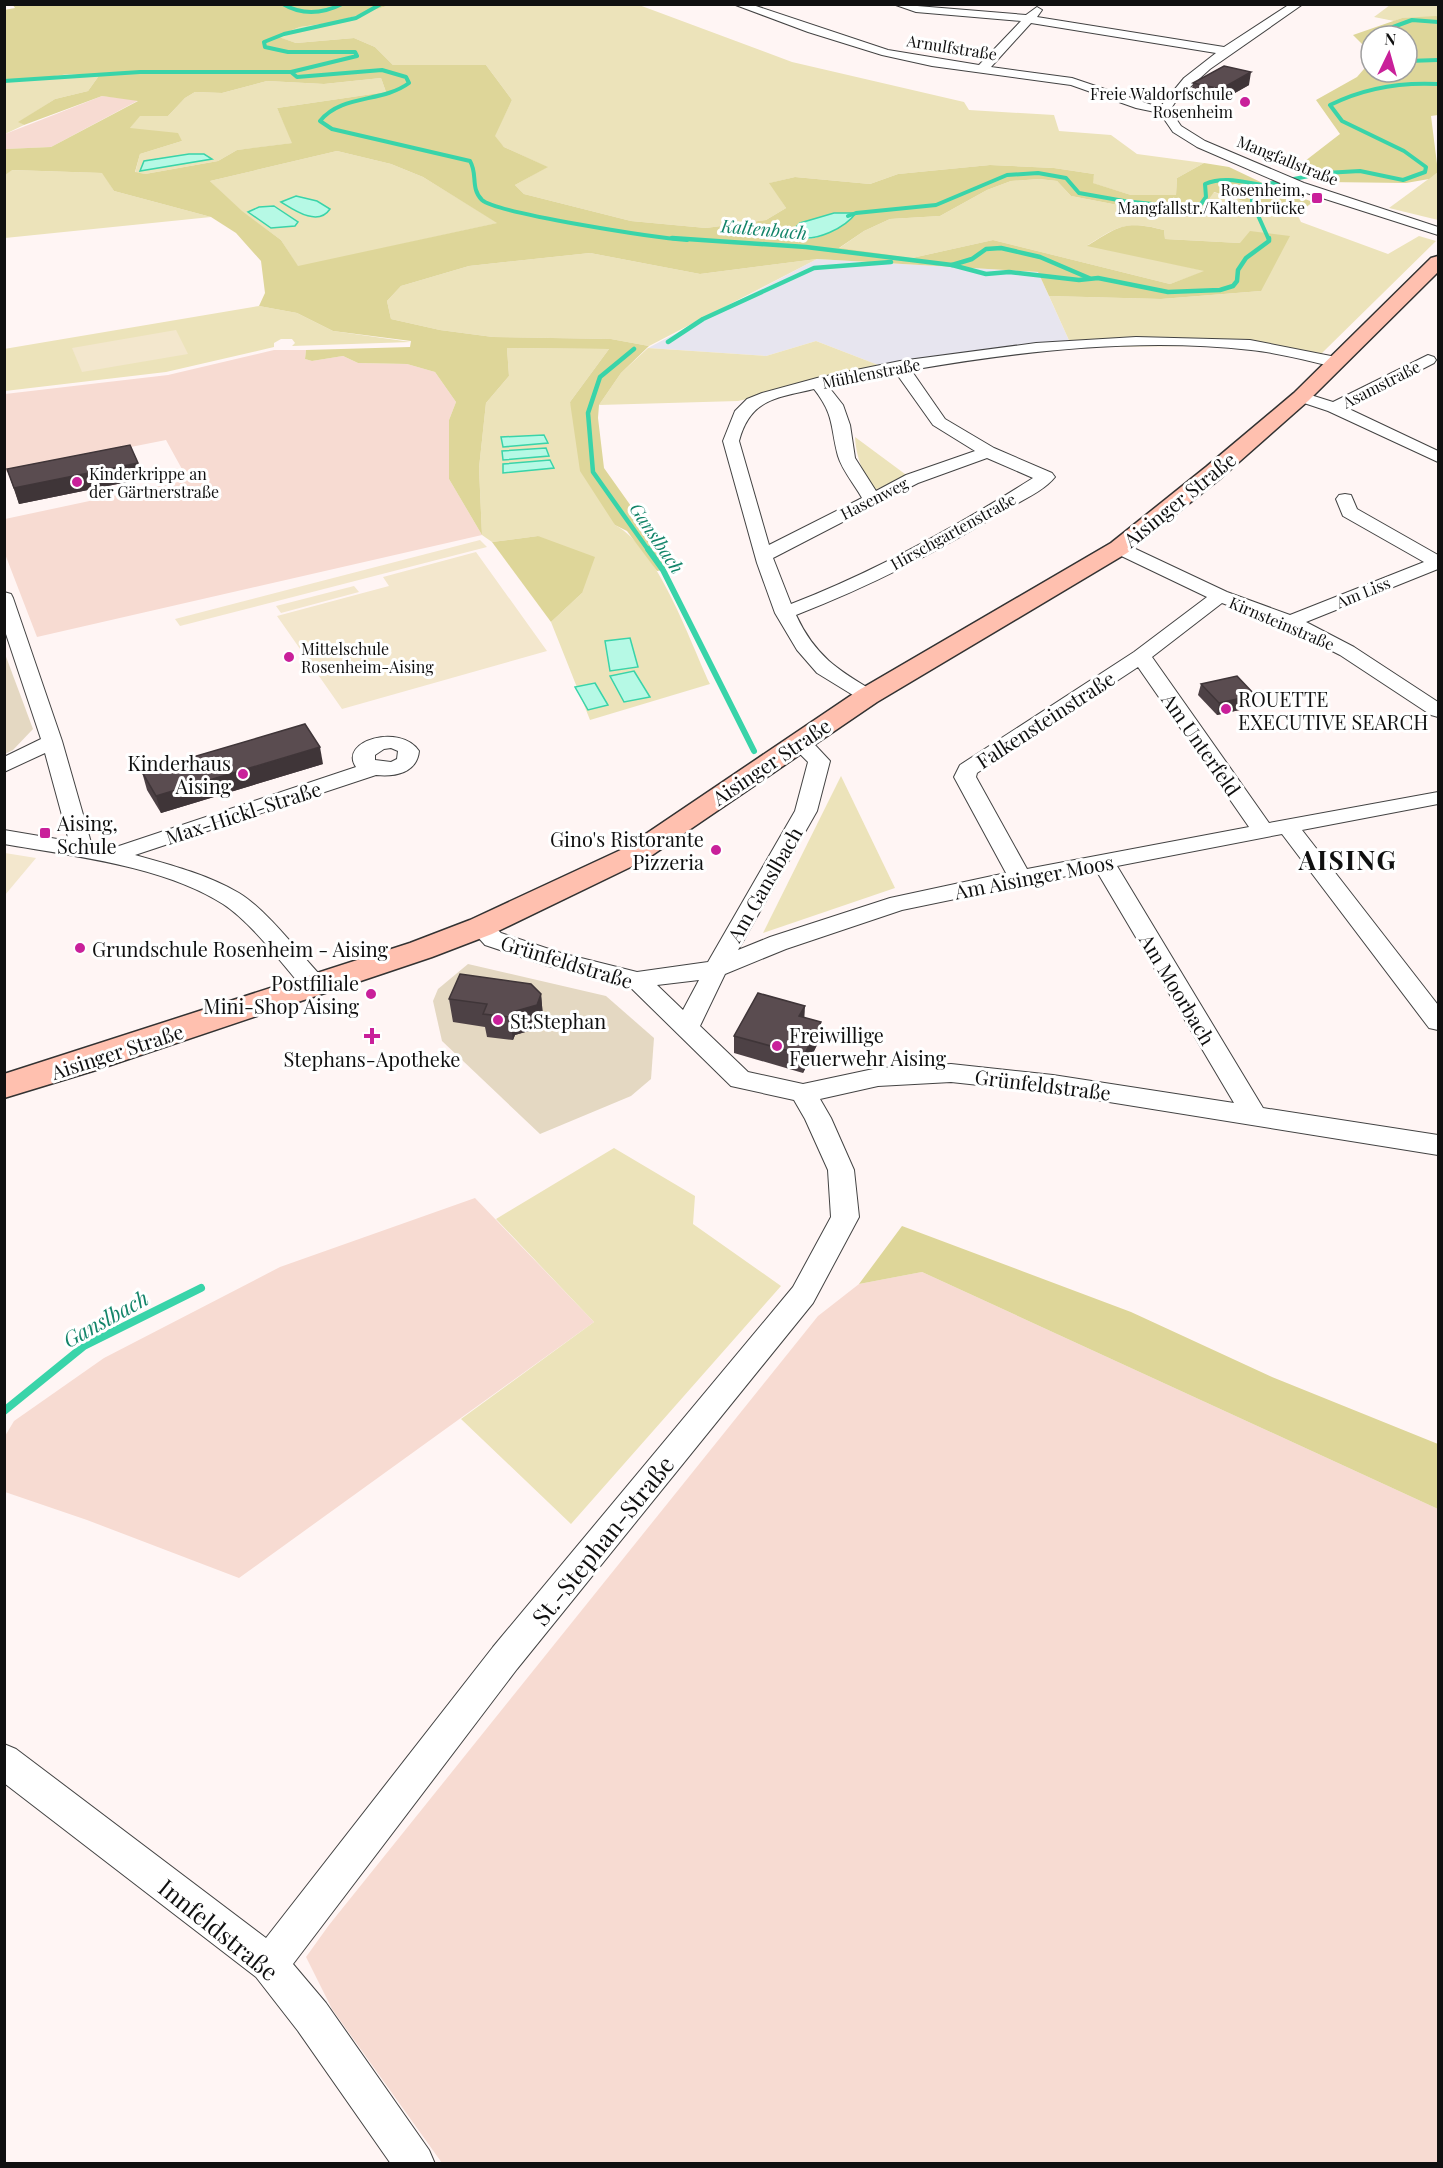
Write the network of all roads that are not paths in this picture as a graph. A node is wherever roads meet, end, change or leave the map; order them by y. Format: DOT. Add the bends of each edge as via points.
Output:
graph roads {
  1 [pos="738,4"];
  2 [pos="898,4"];
  3 [pos="1042,4"];
  4 [pos="1298,4"];
  5 [pos="1029,18"];
  6 [pos="1227,51"];
  7 [pos="982,69"];
  8 [pos="1164,110"];
  9 [pos="1438,231"];
  10 [pos="1438,262"];
  11 [pos="1428,360"];
  12 [pos="1336,362"];
  13 [pos="900,366"];
  14 [pos="817,383"];
  15 [pos="1301,397"];
  16 [pos="1334,408"];
  17 [pos="988,452"];
  18 [pos="1438,457"];
  19 [pos="872,499"];
  20 [pos="1345,499"];
  21 [pos="1119,548"];
  22 [pos="765,555"];
  23 [pos="1438,563"];
  24 [pos="1220,596"];
  25 [pos="4,598"];
  26 [pos="785,613"];
  27 [pos="1290,622"];
  28 [pos="1141,656"];
  29 [pos="868,696"];
  30 [pos="1438,711"];
  31 [pos="52,741"];
  32 [pos="798,742"];
  33 [pos="4,765"];
  34 [pos="375,768"];
  35 [pos="1438,798"];
  36 [pos="1289,828"];
  37 [pos="1263,832"];
  38 [pos="4,837"];
  39 [pos="82,850"];
  40 [pos="111,856"];
  41 [pos="1103,862"];
  42 [pos="1020,877"];
  43 [pos="481,927"];
  44 [pos="716,969"];
  45 [pos="637,980"];
  46 [pos="314,984"];
  47 [pos="1438,1022"];
  48 [pos="686,1029"];
  49 [pos="4,1086"];
  50 [pos="803,1093"];
  51 [pos="1254,1115"];
  52 [pos="1438,1144"];
  53 [pos="4,1761"];
  54 [pos="269,1964"];
  55 [pos="415,2163"];
  1 -- 7 [label="street, Arnulfstraße" via="887,53"];
  2 -- 5 [label="street" via="916,9"];
  3 -- 5 [label="street"];
  4 -- 6 [label="street"];
  5 -- 6 [label="street"];
  5 -- 7 [label="street"];
  6 -- 8 [label="street" via="1172,95"];
  7 -- 8 [label="street, Arnulfstraße" via="1085,85 1127,102"];
  8 -- 9 [label="street, Mangfallstraße" via="1177,129 1201,144 1299,186"];
  10 -- 12 [label="main road, Aisinger Straße"];
  11 -- 16 [label="street, Asamstraße"];
  12 -- 13 [label="street, Mühlenstraße" via="1238,344 1142,342 1052,345"];
  12 -- 15 [label="main road, Aisinger Straße"];
  13 -- 14 [label="street, Mühlenstraße"];
  13 -- 17 [label="street, Hirschgartenstraße" via="939,422"];
  14 -- 19 [label="street" via="835,405 847,458"];
  14 -- 22 [label="street, Mühlenstraße" via="754,401 737,419 731,441"];
  15 -- 16 [label="street, Asamstraße"];
  15 -- 21 [label="main road, Aisinger Straße"];
  16 -- 18 [label="street, Asamstraße"];
  17 -- 19 [label="street, Hasenweg" via="912,479"];
  17 -- 26 [label="street, Hirschgartenstraße" via="1046,477 989,514 838,593"];
  19 -- 22 [label="street, Hasenweg"];
  20 -- 23 [label="street, Am Liss" via="1349,512"];
  21 -- 24 [label="street, Kirnsteinstraße"];
  21 -- 29 [label="main road, Aisinger Straße"];
  22 -- 26 [label="street, Mühlenstraße"];
  23 -- 27 [label="street, Am Liss"];
  24 -- 27 [label="street, Kirnsteinstraße"];
  24 -- 28 [label="street, Falkensteinstraße"];
  25 -- 31 [label="street"];
  26 -- 29 [label="street, Mühlenstraße" via="796,638 824,669"];
  27 -- 30 [label="street, Kirnsteinstraße" via="1347,651"];
  28 -- 37 [label="street, Am Unterfeld"];
  28 -- 42 [label="street, Falkensteinstraße" via="968,770 965,777"];
  29 -- 32 [label="main road, Aisinger Straße"];
  31 -- 33 [label="street"];
  31 -- 39 [label="street"];
  32 -- 43 [label="main road, Aisinger Straße" via="635,854"];
  32 -- 44 [label="street, Am Ganslbach" via="819,761 806,811"];
  34 -- 40 [label="street, Max-Hickl-Straße"];
  35 -- 36 [label="street, Am Aisinger Moos"];
  36 -- 37 [label="street, Am Aisinger Moos"];
  36 -- 47 [label="street"];
  37 -- 41 [label="street, Am Aisinger Moos"];
  38 -- 39 [label="street, Max-Hickl-Straße"];
  39 -- 40 [label="street, Max-Hickl-Straße"];
  40 -- 46 [label="street, Max-Hickl-Straße" via="191,878 232,898"];
  41 -- 42 [label="street, Am Aisinger Moos"];
  41 -- 51 [label="street, Am Moorbach"];
  42 -- 44 [label="street, Am Aisinger Moos" via="898,903 778,943"];
  43 -- 45 [label="street, Grünfeldstraße" via="493,939"];
  43 -- 46 [label="main road, Aisinger Straße"];
  44 -- 45 [label="street, Am Aisinger Moos"];
  44 -- 48 [label="street, Am Ganslbach"];
  45 -- 48 [label="street, Grünfeldstraße"];
  46 -- 49 [label="main road, Aisinger Straße" via="224,1017"];
  48 -- 50 [label="street, Grünfeldstraße" via="740,1080"];
  50 -- 51 [label="street, Grünfeldstraße" via="878,1077 951,1073 1053,1084"];
  50 -- 54 [label="street, St.-Stephan-Straße" via="841,1170 845,1217 803,1294 505,1658"];
  51 -- 52 [label="street, Grünfeldstraße"];
  53 -- 54 [label="street, Innfeldstraße"];
  54 -- 55 [label="street, Innfeldstraße" via="312,2017"];
}
